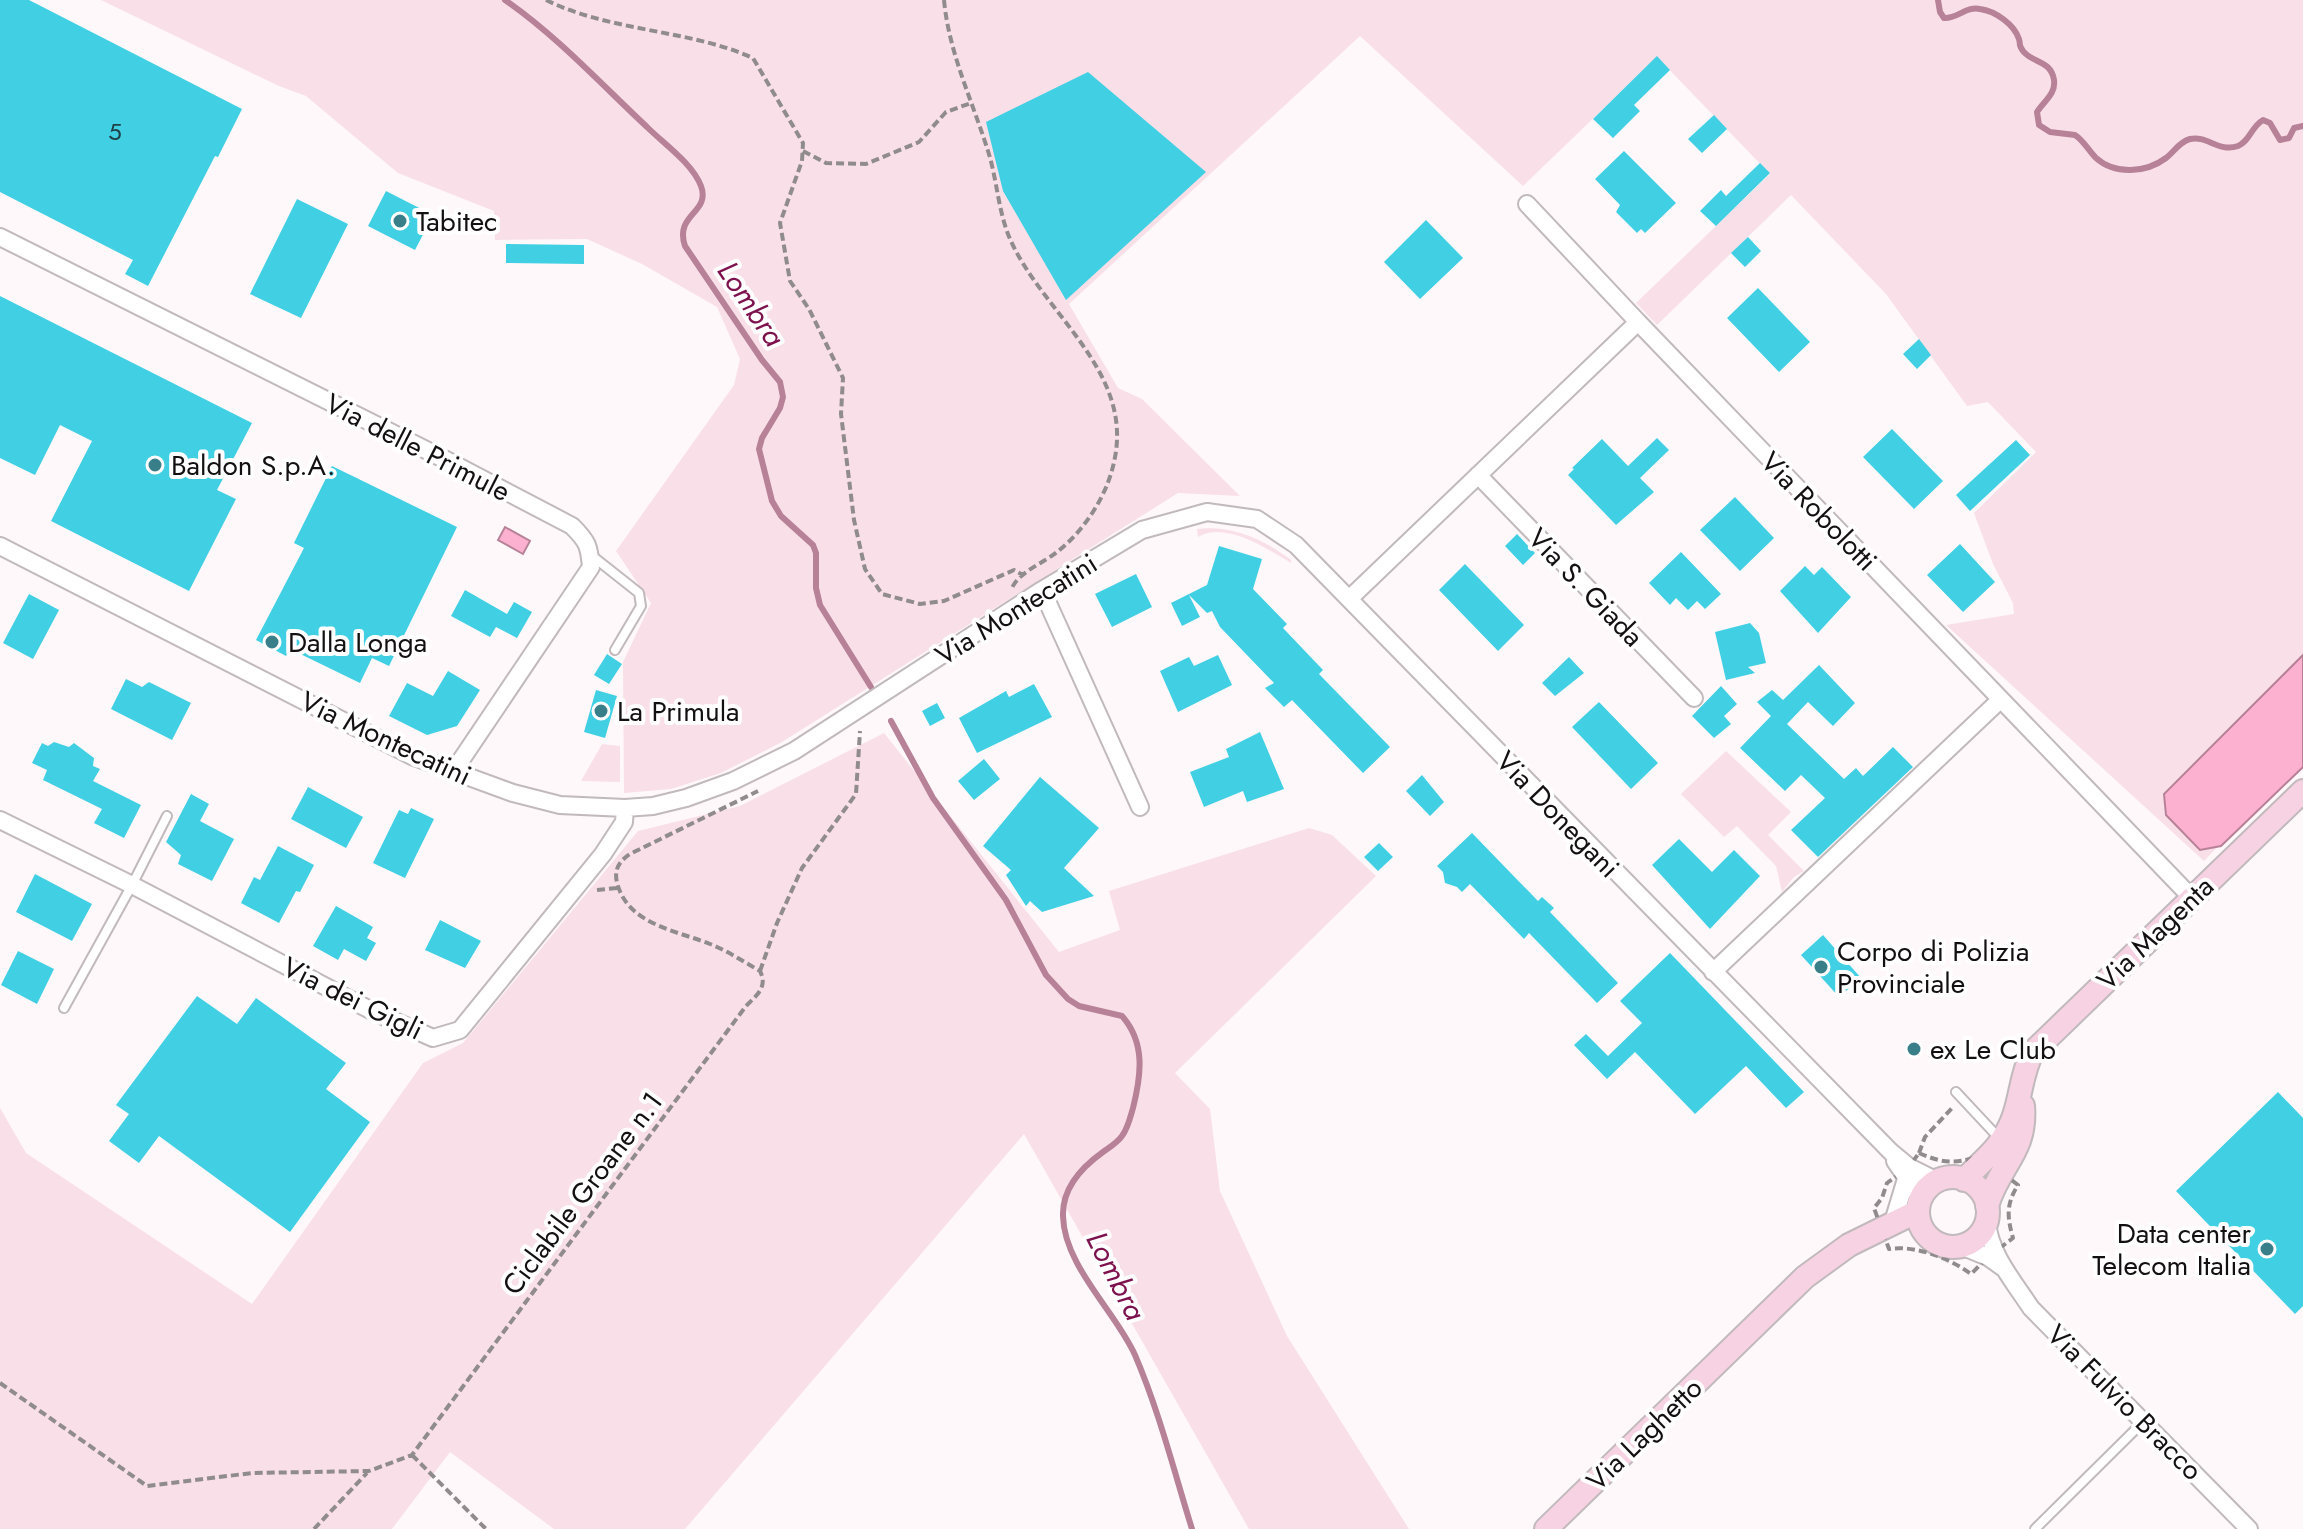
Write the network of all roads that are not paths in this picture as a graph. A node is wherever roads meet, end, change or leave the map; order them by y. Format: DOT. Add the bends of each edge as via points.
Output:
graph roads {
  1 [pos="1527,204"];
  2 [pos="0,237"];
  3 [pos="1638,322"];
  4 [pos="1478,475"];
  5 [pos="1207,512"];
  6 [pos="0,546"];
  7 [pos="590,554"];
  8 [pos="1042,590"];
  9 [pos="1349,599"];
  10 [pos="615,650"];
  11 [pos="1694,698"];
  12 [pos="2000,700"];
  13 [pos="453,772"];
  14 [pos="2303,791"];
  15 [pos="1140,807"];
  16 [pos="625,808"];
  17 [pos="167,816"];
  18 [pos="0,820"];
  19 [pos="132,885"];
  20 [pos="2192,898"];
  21 [pos="1713,972"];
  22 [pos="64,1008"];
  23 [pos="2022,1085"];
  24 [pos="1959,1095"];
  25 [pos="2002,1141"];
  26 [pos="1891,1152"];
  27 [pos="1906,1179"];
  28 [pos="1964,1180"];
  29 [pos="1937,1181"];
  30 [pos="1919,1205"];
  31 [pos="1987,1214"];
  32 [pos="1893,1222"];
  33 [pos="1865,1237"];
  34 [pos="1928,1237"];
  35 [pos="1961,1246"];
  36 [pos="2006,1271"];
  37 [pos="2144,1421"];
  38 [pos="1546,1529"];
  39 [pos="2035,1529"];
  40 [pos="2249,1529"];
  1 -- 3 [label="street, Via Robolotti"];
  2 -- 7 [label="street, Via delle Primule" via="572,526 590,546"];
  3 -- 4 [label="street"];
  3 -- 12 [label="street, Via Robolotti"];
  4 -- 9 [label="street"];
  4 -- 11 [label="street, Via S. Giada"];
  5 -- 8 [label="street, Via Montecatini" via="1142,530"];
  5 -- 9 [label="street, Via Donegani" via="1257,519 1296,545"];
  6 -- 13 [label="street, Via Montecatini"];
  7 -- 10 [label="lane" via="639,593 641,606"];
  7 -- 13 [label="street" via="591,567"];
  8 -- 15 [label="street"];
  8 -- 16 [label="street, Via Montecatini" via="794,751 686,798"];
  9 -- 21 [label="street, Via Donegani"];
  12 -- 20 [label="street, Via Robolotti"];
  12 -- 21 [label="street"];
  13 -- 16 [label="street, Via Montecatini" via="560,805"];
  14 -- 20 [label="street, Via Magenta"];
  16 -- 19 [label="street, Via dei Gigli" via="624,822 603,854 460,1030 433,1038"];
  17 -- 19 [label="lane"];
  18 -- 19 [label="street, Via dei Gigli"];
  19 -- 22 [label="lane"];
  20 -- 23 [label="street, Via Magenta" via="2043,1042 2029,1060"];
  21 -- 26 [label="street, Via Donegani"];
  23 -- 25 [label="street, Via Magenta"];
  23 -- 31 [label="street, Via Magenta" via="2025,1127"];
  24 -- 25 [label="lane"];
  25 -- 28 [label="street, Via Magenta"];
  26 -- 27 [label="street, Via Donegani"];
  26 -- 29 [label="street, Via Donegani"];
  27 -- 30 [label="street, Via Donegani"];
  27 -- 32 [label="street"];
  28 -- 29 [label="street"];
  28 -- 31 [label="street" via="1982,1192"];
  29 -- 30 [label="street"];
  30 -- 32 [label="street"];
  30 -- 34 [label="street" via="1920,1224"];
  31 -- 35 [label="street" via="1978,1237"];
  31 -- 36 [label="street, Via Fulvio Bracco" via="1990,1241"];
  32 -- 33 [label="street"];
  33 -- 34 [label="street"];
  33 -- 38 [label="street, Via Laghetto" via="1805,1277"];
  34 -- 35 [label="street" via="1946,1247"];
  35 -- 36 [label="street, Via Fulvio Bracco"];
  36 -- 37 [label="street, Via Fulvio Bracco" via="2031,1308"];
  37 -- 39 [label="lane"];
  37 -- 40 [label="street, Via Fulvio Bracco"];
}
